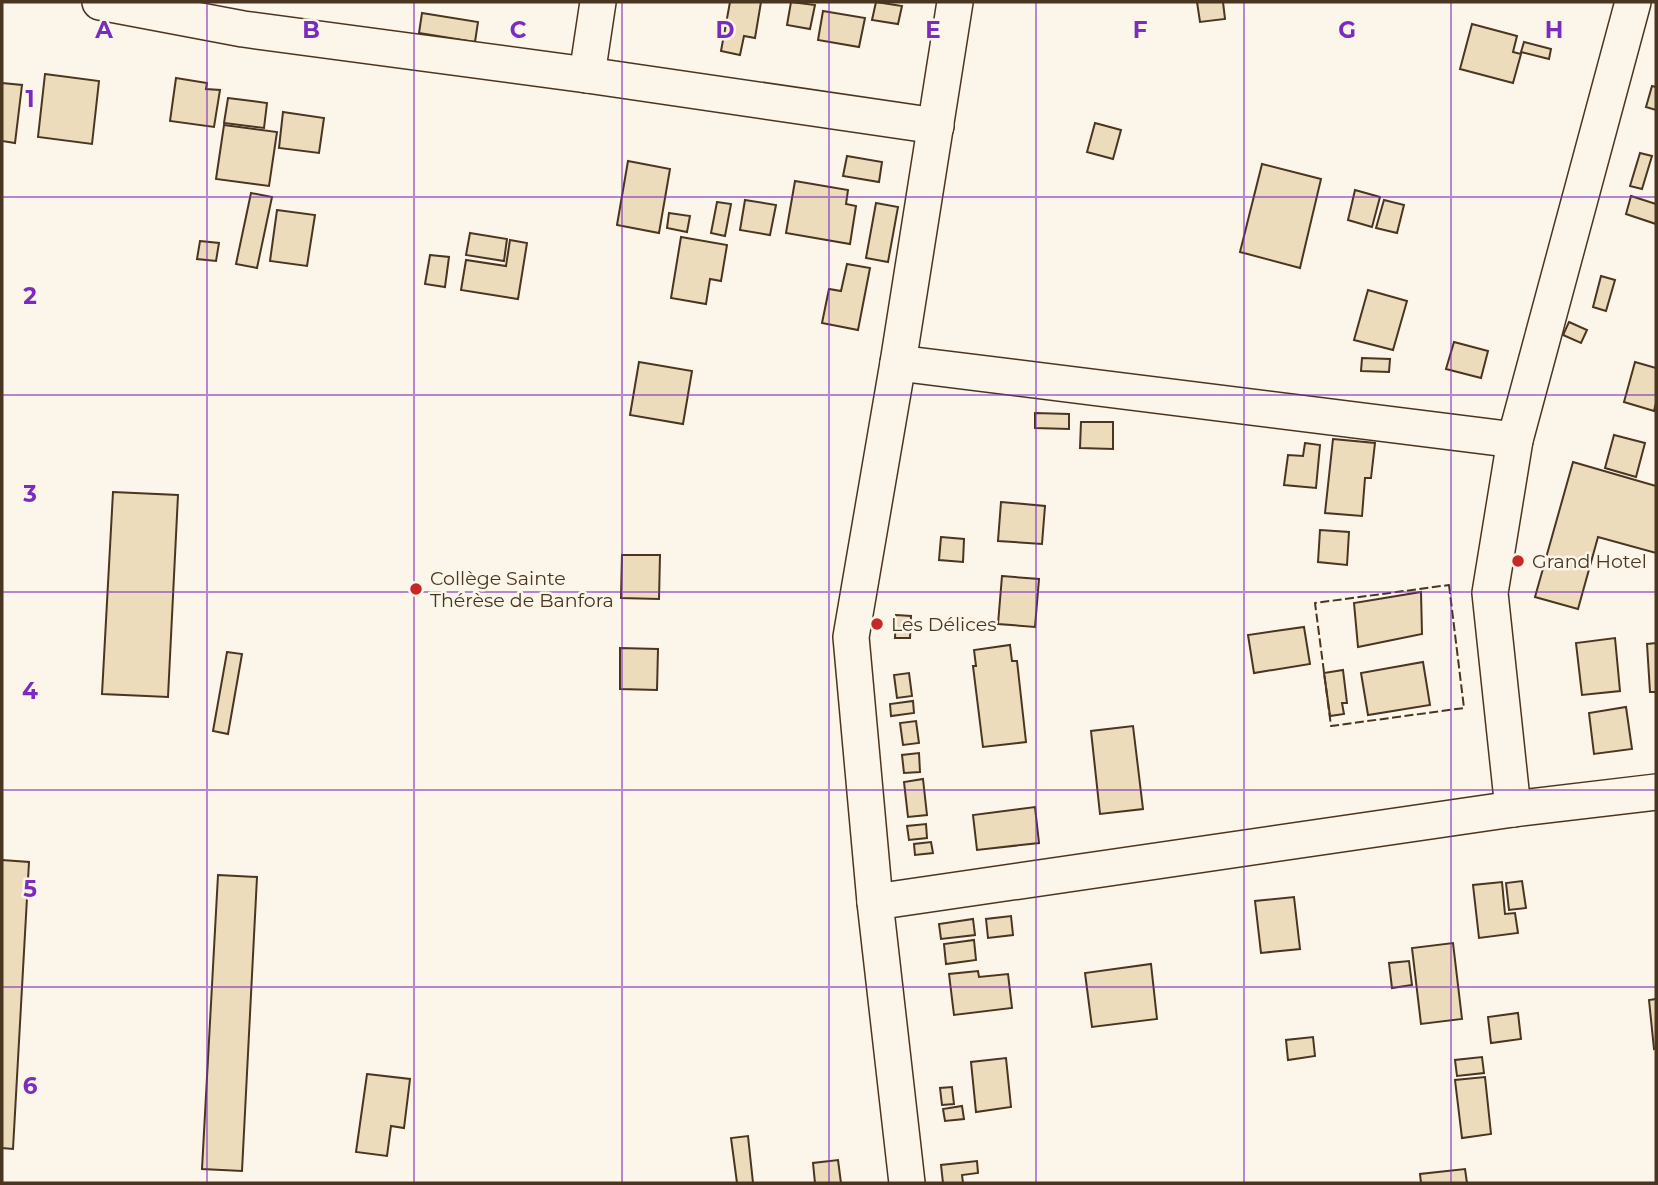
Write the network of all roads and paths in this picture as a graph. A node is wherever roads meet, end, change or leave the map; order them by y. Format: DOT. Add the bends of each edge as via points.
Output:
graph roads {
  1 [pos="100,2"];
  2 [pos="598,2"];
  3 [pos="954,2"];
  4 [pos="1633,2"];
  5 [pos="587,75"];
  6 [pos="936,126"];
  7 [pos="898,363"];
  8 [pos="1514,440"];
  9 [pos="1656,792"];
  10 [pos="1513,808"];
  11 [pos="876,902"];
  12 [pos="907,1183"];
  1 -- 5 [label="street" via="243,29"];
  2 -- 5 [label="street"];
  3 -- 6 [label="street"];
  4 -- 8 [label="street"];
  5 -- 6 [label="street"];
  6 -- 7 [label="street"];
  7 -- 8 [label="street"];
  7 -- 11 [label="street" via="851,637"];
  8 -- 10 [label="street" via="1490,593"];
  9 -- 10 [label="street"];
  10 -- 11 [label="street"];
  11 -- 12 [label="street"];
}
